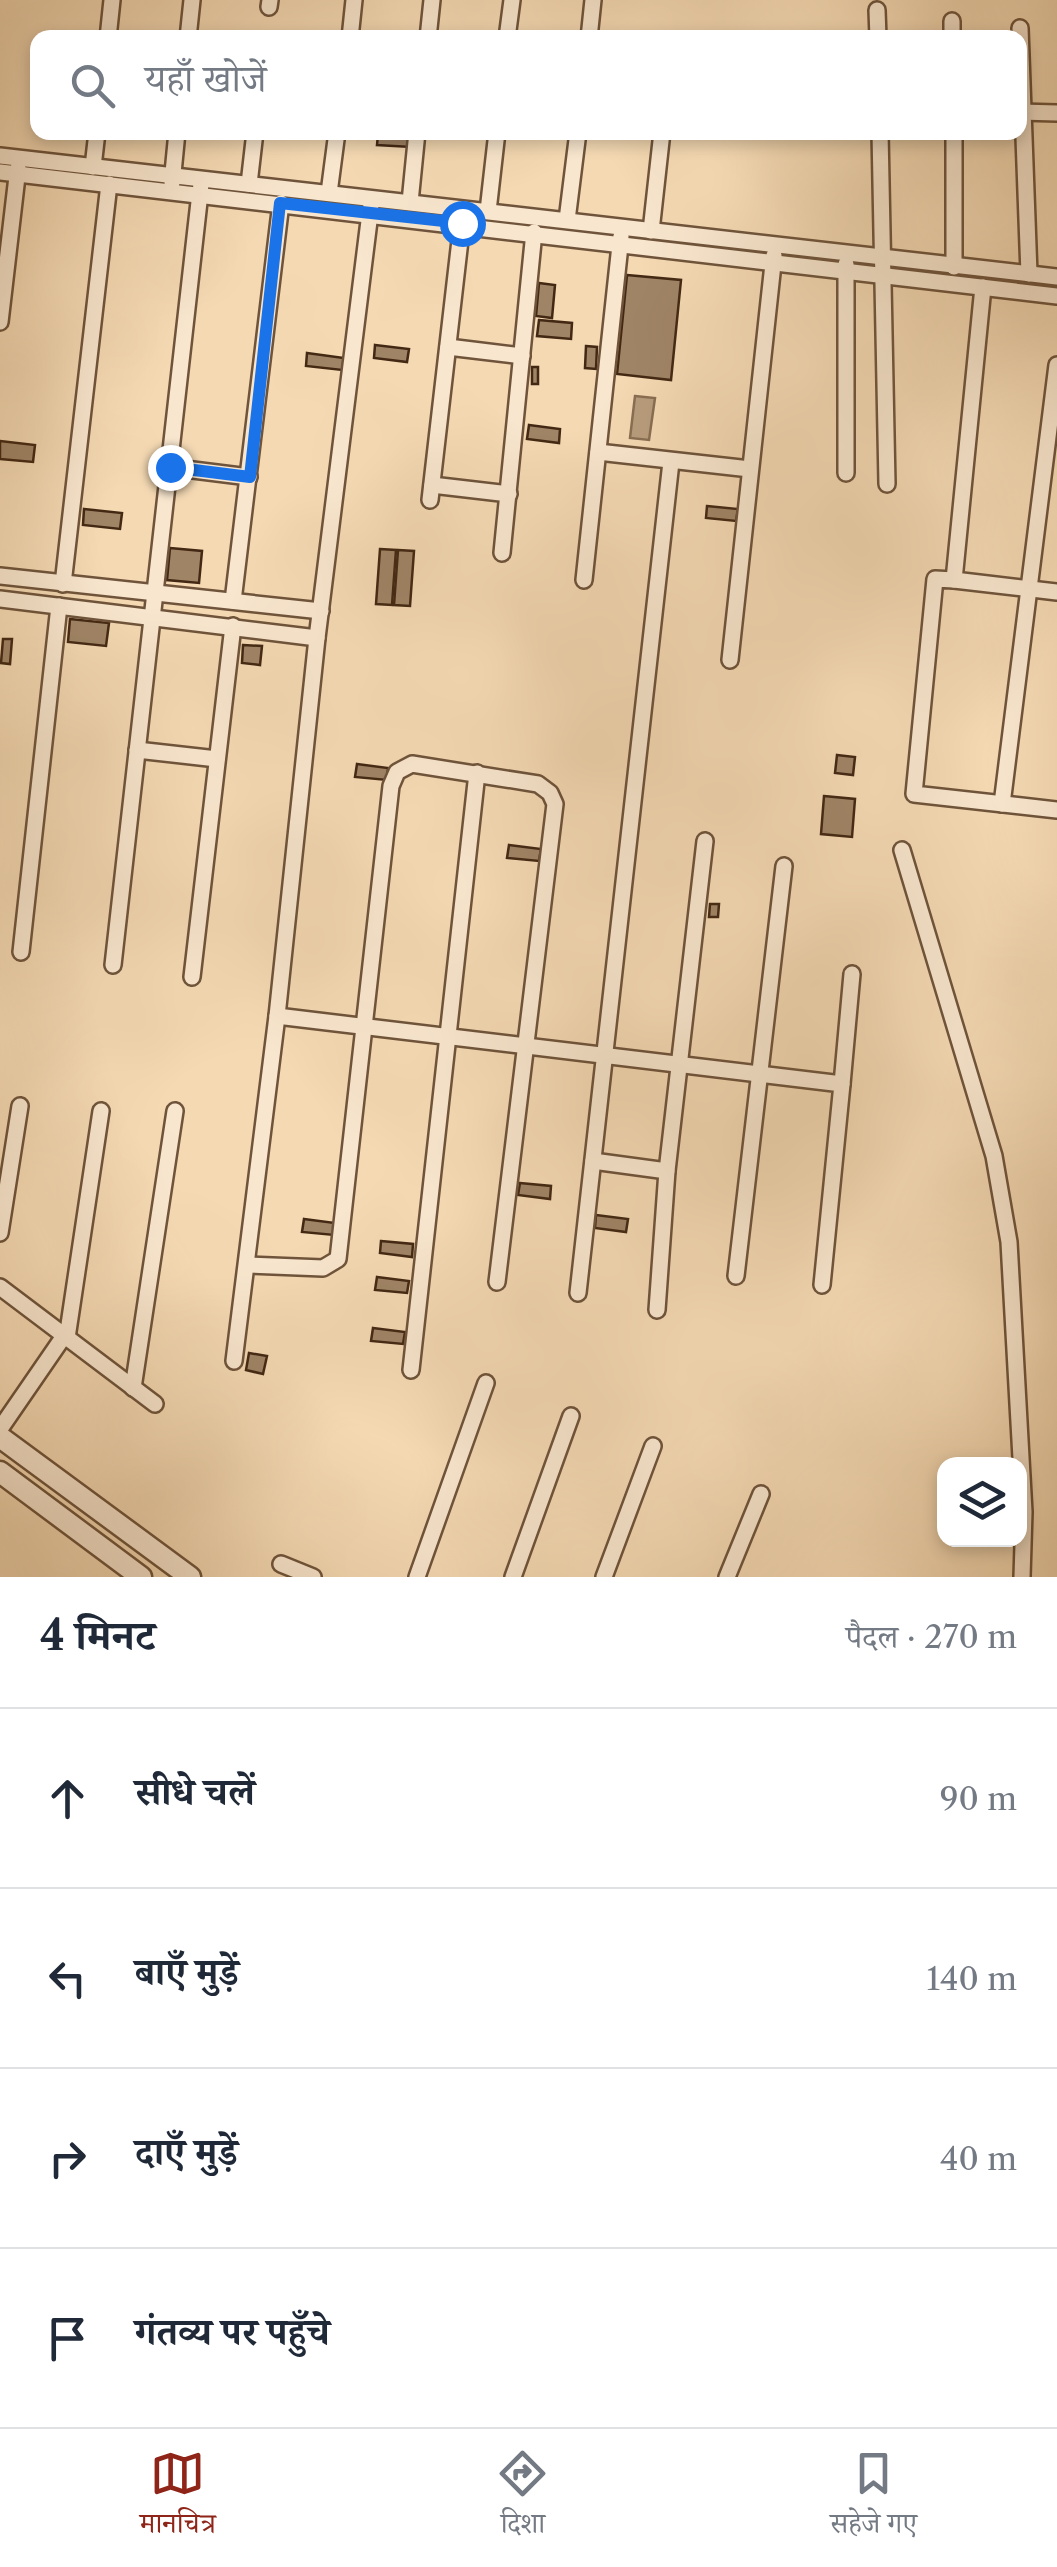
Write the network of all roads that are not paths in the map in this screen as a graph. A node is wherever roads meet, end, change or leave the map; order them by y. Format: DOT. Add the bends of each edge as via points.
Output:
graph roads {
  1 [pos="112,0"];
  2 [pos="192,0"];
  3 [pos="354,0"];
  4 [pos="432,0"];
  5 [pos="512,0"];
  6 [pos="593,0"];
  7 [pos="877,10"];
  8 [pos="109,30"];
  9 [pos="189,30"];
  10 [pos="351,30"];
  11 [pos="429,30"];
  12 [pos="508,30"];
  13 [pos="591,30"];
  14 [pos="878,30"];
  15 [pos="1027,112"];
  16 [pos="1057,113"];
  17 [pos="96,140"];
  18 [pos="177,140"];
  19 [pos="254,140"];
  20 [pos="336,140"];
  21 [pos="416,140"];
  22 [pos="496,140"];
  23 [pos="577,140"];
  24 [pos="661,140"];
  25 [pos="880,140"];
  26 [pos="954,140"];
  27 [pos="1022,140"];
  28 [pos="0,156"];
  29 [pos="93,167"];
  30 [pos="12,168"];
  31 [pos="172,183"];
  32 [pos="110,184"];
  33 [pos="250,184"];
  34 [pos="201,186"];
  35 [pos="329,193"];
  36 [pos="410,202"];
  37 [pos="280,203"];
  38 [pos="371,205"];
  39 [pos="488,211"];
  40 [pos="567,220"];
  41 [pos="462,223"];
  42 [pos="651,231"];
  43 [pos="534,232"];
  44 [pos="622,235"];
  45 [pos="774,253"];
  46 [pos="847,263"];
  47 [pos="954,266"];
  48 [pos="883,267"];
  49 [pos="1029,274"];
  50 [pos="1057,277"];
  51 [pos="983,287"];
  52 [pos="1057,296"];
  53 [pos="0,322"];
  54 [pos="448,347"];
  55 [pos="522,356"];
  56 [pos="1057,365"];
  57 [pos="598,452"];
  58 [pos="672,462"];
  59 [pos="170,467"];
  60 [pos="750,469"];
  61 [pos="846,474"];
  62 [pos="250,477"];
  63 [pos="887,484"];
  64 [pos="509,494"];
  65 [pos="502,552"];
  66 [pos="0,576"];
  67 [pos="584,580"];
  68 [pos="954,580"];
  69 [pos="63,584"];
  70 [pos="1028,588"];
  71 [pos="1057,592"];
  72 [pos="155,594"];
  73 [pos="0,599"];
  74 [pos="233,601"];
  75 [pos="60,606"];
  76 [pos="321,611"];
  77 [pos="151,618"];
  78 [pos="233,626"];
  79 [pos="317,638"];
  80 [pos="730,660"];
  81 [pos="137,750"];
  82 [pos="216,759"];
  83 [pos="476,772"];
  84 [pos="1002,804"];
  85 [pos="1057,810"];
  86 [pos="704,841"];
  87 [pos="902,850"];
  88 [pos="784,866"];
  89 [pos="21,952"];
  90 [pos="112,964"];
  91 [pos="852,974"];
  92 [pos="192,976"];
  93 [pos="277,1016"];
  94 [pos="364,1024"];
  95 [pos="448,1035"];
  96 [pos="524,1044"];
  97 [pos="606,1054"];
  98 [pos="681,1064"];
  99 [pos="763,1074"];
  100 [pos="842,1084"];
  101 [pos="20,1106"];
  102 [pos="101,1111"];
  103 [pos="175,1111"];
  104 [pos="593,1162"];
  105 [pos="667,1171"];
  106 [pos="0,1232"];
  107 [pos="247,1265"];
  108 [pos="736,1276"];
  109 [pos="497,1282"];
  110 [pos="822,1285"];
  111 [pos="0,1287"];
  112 [pos="578,1293"];
  113 [pos="657,1310"];
  114 [pos="65,1337"];
  115 [pos="234,1360"];
  116 [pos="411,1370"];
  117 [pos="486,1383"];
  118 [pos="133,1388"];
  119 [pos="155,1404"];
  120 [pos="571,1416"];
  121 [pos="0,1430"];
  122 [pos="0,1437"];
  123 [pos="653,1446"];
  124 [pos="0,1472"];
  125 [pos="761,1494"];
  126 [pos="280,1564"];
  127 [pos="141,1577"];
  128 [pos="190,1577"];
  129 [pos="314,1577"];
  130 [pos="416,1577"];
  131 [pos="513,1577"];
  132 [pos="604,1577"];
  133 [pos="727,1577"];
  134 [pos="1022,1577"];
  1 -- 8 [label="street"];
  2 -- 9 [label="street"];
  3 -- 10 [label="street"];
  4 -- 11 [label="street"];
  5 -- 12 [label="street"];
  6 -- 13 [label="street"];
  7 -- 14 [label="street"];
  15 -- 16 [label="street"];
  17 -- 29 [label="street"];
  18 -- 31 [label="street"];
  19 -- 33 [label="street"];
  20 -- 35 [label="street"];
  21 -- 36 [label="street"];
  22 -- 39 [label="street"];
  23 -- 40 [label="street"];
  24 -- 42 [label="street"];
  25 -- 48 [label="street"];
  26 -- 47 [label="street"];
  27 -- 49 [label="street"];
  28 -- 30 [label="street"];
  29 -- 30 [label="street"];
  29 -- 31 [label="street"];
  30 -- 32 [label="street"];
  30 -- 53 [label="street"];
  31 -- 32 [label="street"];
  31 -- 34 [label="street"];
  32 -- 69 [label="street"];
  33 -- 34 [label="street"];
  33 -- 35 [label="street"];
  34 -- 37 [label="street"];
  34 -- 59 [label="street"];
  35 -- 38 [label="street"];
  36 -- 38 [label="street"];
  36 -- 39 [label="street"];
  37 -- 38 [label="street"];
  37 -- 62 [label="street"];
  38 -- 41 [label="street"];
  38 -- 76 [label="street"];
  39 -- 40 [label="street"];
  40 -- 44 [label="street"];
  41 -- 43 [label="street"];
  41 -- 54 [label="street"];
  42 -- 44 [label="street"];
  42 -- 45 [label="street"];
  43 -- 44 [label="street"];
  43 -- 55 [label="street"];
  44 -- 45 [label="street"];
  44 -- 57 [label="street"];
  45 -- 46 [label="street"];
  45 -- 60 [label="street"];
  46 -- 48 [label="street"];
  46 -- 61 [label="street"];
  47 -- 48 [label="street"];
  47 -- 49 [label="street"];
  48 -- 51 [label="street"];
  48 -- 63 [label="street"];
  49 -- 50 [label="street"];
  51 -- 52 [label="street"];
  51 -- 68 [label="street"];
  54 -- 55 [label="street"];
  54 -- 64 [label="street" via="431,493"];
  55 -- 64 [label="street"];
  56 -- 70 [label="street"];
  57 -- 58 [label="street"];
  57 -- 67 [label="street"];
  58 -- 60 [label="street"];
  58 -- 97 [label="street"];
  59 -- 62 [label="street"];
  59 -- 72 [label="street"];
  60 -- 80 [label="street"];
  62 -- 74 [label="street"];
  64 -- 65 [label="street"];
  66 -- 69 [label="street"];
  68 -- 70 [label="street"];
  68 -- 84 [label="street" via="935,579 914,794"];
  69 -- 72 [label="street"];
  70 -- 71 [label="street"];
  70 -- 84 [label="street"];
  72 -- 74 [label="street"];
  72 -- 77 [label="street"];
  73 -- 75 [label="street"];
  74 -- 76 [label="street"];
  75 -- 77 [label="street"];
  75 -- 89 [label="street"];
  76 -- 79 [label="street"];
  77 -- 78 [label="street"];
  77 -- 81 [label="street"];
  78 -- 79 [label="street"];
  78 -- 82 [label="street"];
  79 -- 93 [label="street"];
  81 -- 82 [label="street"];
  81 -- 90 [label="street"];
  82 -- 92 [label="street"];
  83 -- 94 [label="street" via="412,764 396,772"];
  83 -- 95 [label="street"];
  83 -- 96 [label="street" via="538,784 555,804"];
  84 -- 85 [label="street"];
  86 -- 98 [label="street"];
  87 -- 134 [label="street" via="994,1156 1009,1242"];
  88 -- 99 [label="street"];
  91 -- 100 [label="street"];
  93 -- 94 [label="street"];
  93 -- 107 [label="street"];
  94 -- 95 [label="street"];
  94 -- 107 [label="street" via="338,1259 323,1268"];
  95 -- 96 [label="street"];
  95 -- 116 [label="street"];
  96 -- 97 [label="street"];
  96 -- 109 [label="street"];
  97 -- 98 [label="street"];
  97 -- 104 [label="street"];
  98 -- 99 [label="street"];
  98 -- 105 [label="street"];
  99 -- 100 [label="street"];
  99 -- 108 [label="street"];
  100 -- 110 [label="street"];
  101 -- 106 [label="street"];
  102 -- 114 [label="street"];
  103 -- 118 [label="street"];
  104 -- 105 [label="street"];
  104 -- 112 [label="street"];
  105 -- 113 [label="street"];
  107 -- 115 [label="street"];
  111 -- 114 [label="street"];
  114 -- 118 [label="street"];
  114 -- 121 [label="street"];
  117 -- 130 [label="street"];
  118 -- 119 [label="street"];
  120 -- 131 [label="street"];
  122 -- 128 [label="street"];
  123 -- 132 [label="street"];
  124 -- 127 [label="street"];
  125 -- 133 [label="street"];
  126 -- 129 [label="street"];
}
